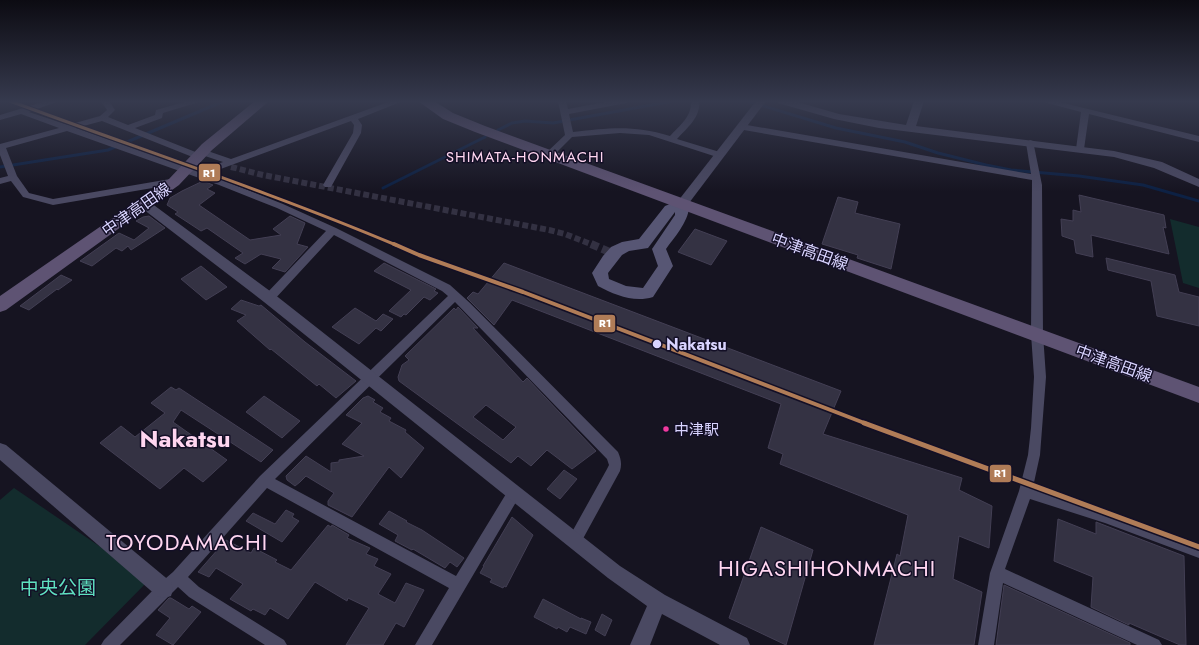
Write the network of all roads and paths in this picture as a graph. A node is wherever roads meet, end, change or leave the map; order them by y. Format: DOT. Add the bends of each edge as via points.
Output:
graph roads {
  1 [pos="53,131"];
  2 [pos="78,131"];
  3 [pos="136,131"];
  4 [pos="227,131"];
  5 [pos="317,131"];
  6 [pos="357,131"];
  7 [pos="486,131"];
  8 [pos="569,131"];
  9 [pos="604,131"];
  10 [pos="636,131"];
  11 [pos="679,131"];
  12 [pos="738,131"];
  13 [pos="767,131"];
  14 [pos="928,131"];
  15 [pos="1082,131"];
  16 [pos="1167,131"];
  17 [pos="570,135"];
  18 [pos="1199,139"];
  19 [pos="671,140"];
  20 [pos="1030,143"];
  21 [pos="0,147"];
  22 [pos="1080,149"];
  23 [pos="200,154"];
  24 [pos="549,155"];
  25 [pos="720,155"];
  26 [pos="231,162"];
  27 [pos="192,172"];
  28 [pos="1035,174"];
  29 [pos="13,177"];
  30 [pos="0,181"];
  31 [pos="174,182"];
  32 [pos="1199,183"];
  33 [pos="328,185"];
  34 [pos="143,203"];
  35 [pos="682,204"];
  36 [pos="333,230"];
  37 [pos="454,295"];
  38 [pos="269,298"];
  39 [pos="0,305"];
  40 [pos="1037,334"];
  41 [pos="370,377"];
  42 [pos="1199,395"];
  43 [pos="0,450"];
  44 [pos="265,480"];
  45 [pos="1026,491"];
  46 [pos="514,493"];
  47 [pos="574,541"];
  48 [pos="1199,551"];
  49 [pos="997,573"];
  50 [pos="178,577"];
  51 [pos="458,586"];
  52 [pos="164,589"];
  53 [pos="658,602"];
  54 [pos="109,645"];
  55 [pos="279,645"];
  56 [pos="423,645"];
  57 [pos="640,645"];
  58 [pos="740,645"];
  59 [pos="986,645"];
  60 [pos="1154,645"];
  1 -- 21 [label="street"];
  2 -- 27 [label="street"];
  3 -- 23 [label="street"];
  4 -- 23 [label="main road, 中津高田線"];
  5 -- 26 [label="street"];
  6 -- 33 [label="street"];
  7 -- 24 [label="main road, 中津高田線"];
  8 -- 17 [label="street"];
  9 -- 17 [label="street"];
  10 -- 19 [label="street"];
  11 -- 19 [label="street"];
  12 -- 25 [label="street"];
  13 -- 28 [label="street"];
  14 -- 20 [label="street"];
  15 -- 22 [label="street"];
  16 -- 18 [label="street"];
  17 -- 24 [label="street"];
  19 -- 25 [label="street"];
  20 -- 22 [label="street"];
  20 -- 28 [label="street"];
  21 -- 29 [label="street"];
  22 -- 32 [label="street" via="1145,162"];
  23 -- 26 [label="street"];
  23 -- 27 [label="main road, 中津高田線"];
  24 -- 35 [label="main road, 中津高田線"];
  25 -- 35 [label="street"];
  26 -- 27 [label="street"];
  27 -- 31 [label="main road, 中津高田線"];
  27 -- 36 [label="street"];
  28 -- 40 [label="street"];
  29 -- 30 [label="street"];
  29 -- 31 [label="street" via="26,196 53,202"];
  31 -- 34 [label="main road, 中津高田線"];
  34 -- 38 [label="street"];
  34 -- 39 [label="main road, 中津高田線"];
  35 -- 35 [label="main road" via="682,215 659,249 666,266 648,293 637,295 618,290 603,282 600,273 612,253 628,244 643,244 670,209"];
  35 -- 40 [label="main road, 中津高田線"];
  36 -- 37 [label="street" via="446,288"];
  36 -- 38 [label="street"];
  37 -- 41 [label="street"];
  37 -- 47 [label="street" via="613,456 613,471"];
  38 -- 41 [label="street"];
  40 -- 42 [label="main road, 中津高田線"];
  40 -- 45 [label="street" via="1040,377 1037,428"];
  41 -- 44 [label="street"];
  41 -- 46 [label="street"];
  43 -- 52 [label="street"];
  44 -- 50 [label="street"];
  44 -- 51 [label="street"];
  45 -- 48 [label="street"];
  45 -- 49 [label="street"];
  46 -- 47 [label="street"];
  46 -- 51 [label="street"];
  47 -- 53 [label="street"];
  49 -- 59 [label="street"];
  49 -- 60 [label="street"];
  50 -- 52 [label="street"];
  50 -- 55 [label="street" via="194,592"];
  51 -- 56 [label="street"];
  52 -- 54 [label="street"];
  53 -- 57 [label="street"];
  53 -- 58 [label="street"];
}
